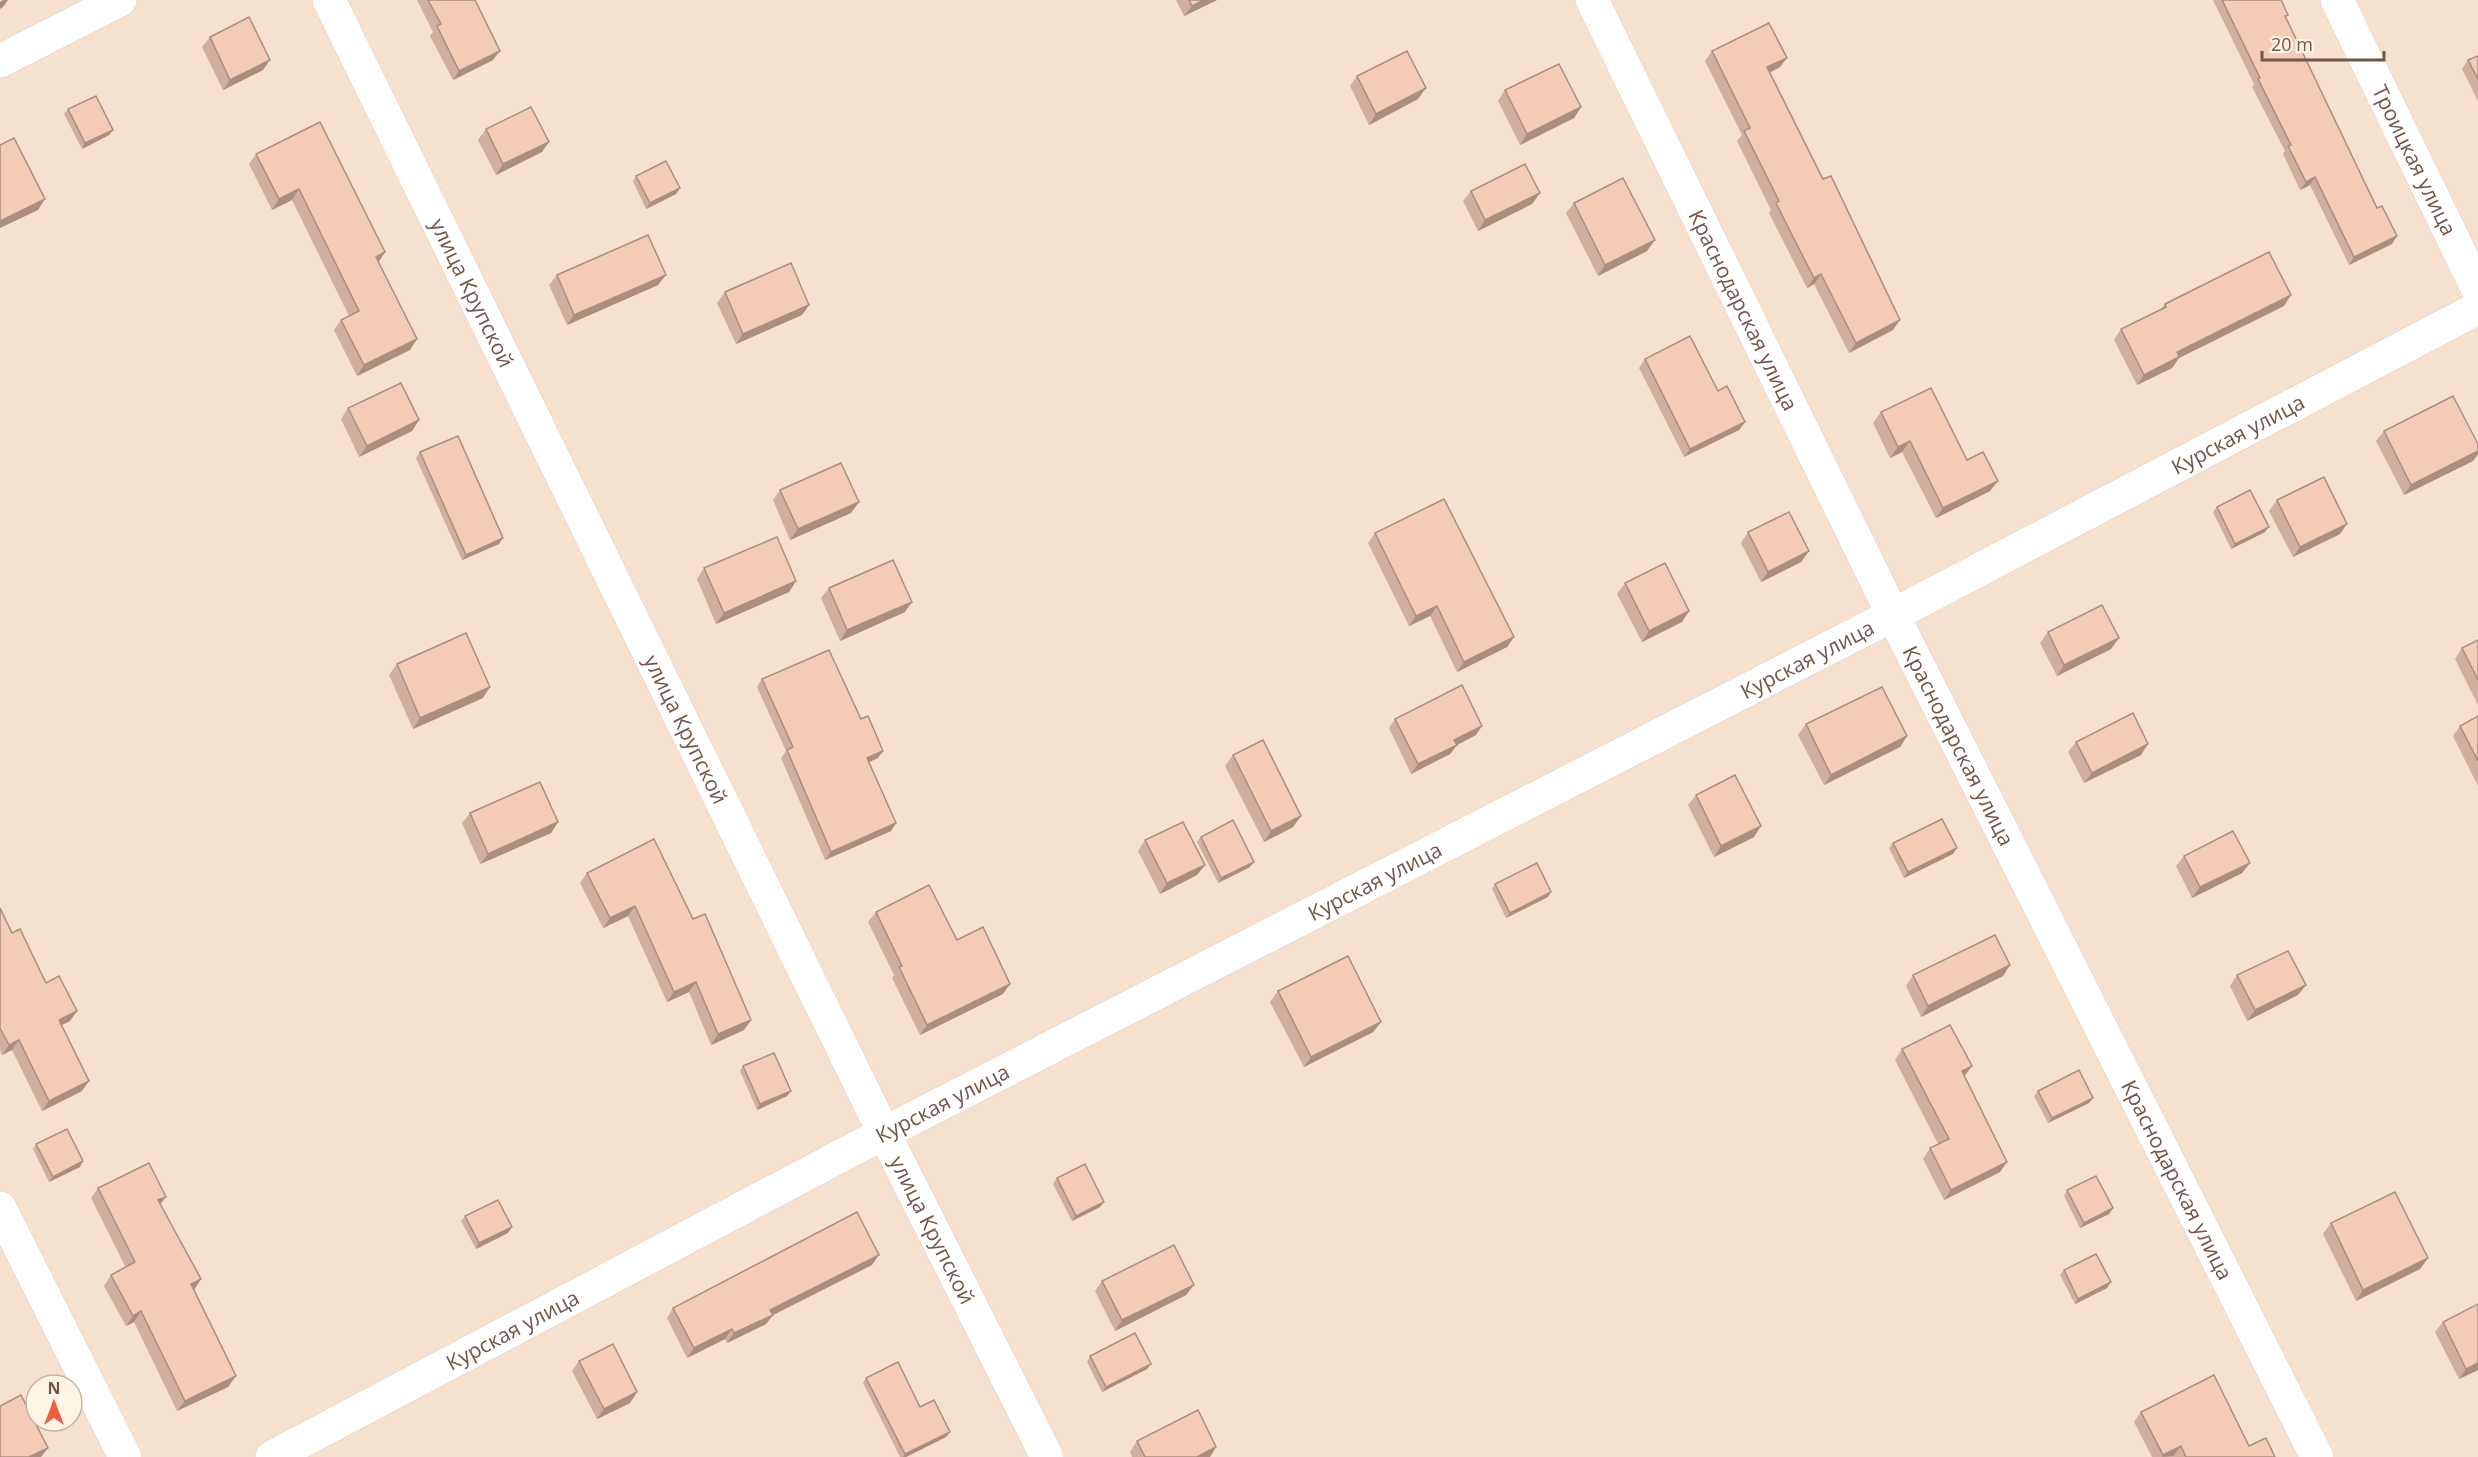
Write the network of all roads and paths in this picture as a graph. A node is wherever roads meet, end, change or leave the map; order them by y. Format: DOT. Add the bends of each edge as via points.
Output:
graph roads {
  1 [pos="120,0"];
  2 [pos="329,0"];
  3 [pos="1592,0"];
  4 [pos="2337,0"];
  5 [pos="0,61"];
  6 [pos="2478,290"];
  7 [pos="2478,309"];
  8 [pos="1893,615"];
  9 [pos="884,1132"];
  10 [pos="0,1208"];
  11 [pos="125,1457"];
  12 [pos="272,1457"];
  13 [pos="1047,1457"];
  14 [pos="2317,1457"];
  1 -- 5 [label="street"];
  2 -- 9 [label="street, улица Крупской"];
  3 -- 8 [label="street, Краснодарская улица"];
  4 -- 6 [label="street, Троицкая улица"];
  7 -- 8 [label="street, Курская улица"];
  8 -- 9 [label="street, Курская улица"];
  8 -- 14 [label="street, Краснодарская улица"];
  9 -- 12 [label="street, Курская улица"];
  9 -- 13 [label="street, улица Крупской"];
  10 -- 11 [label="street"];
}
